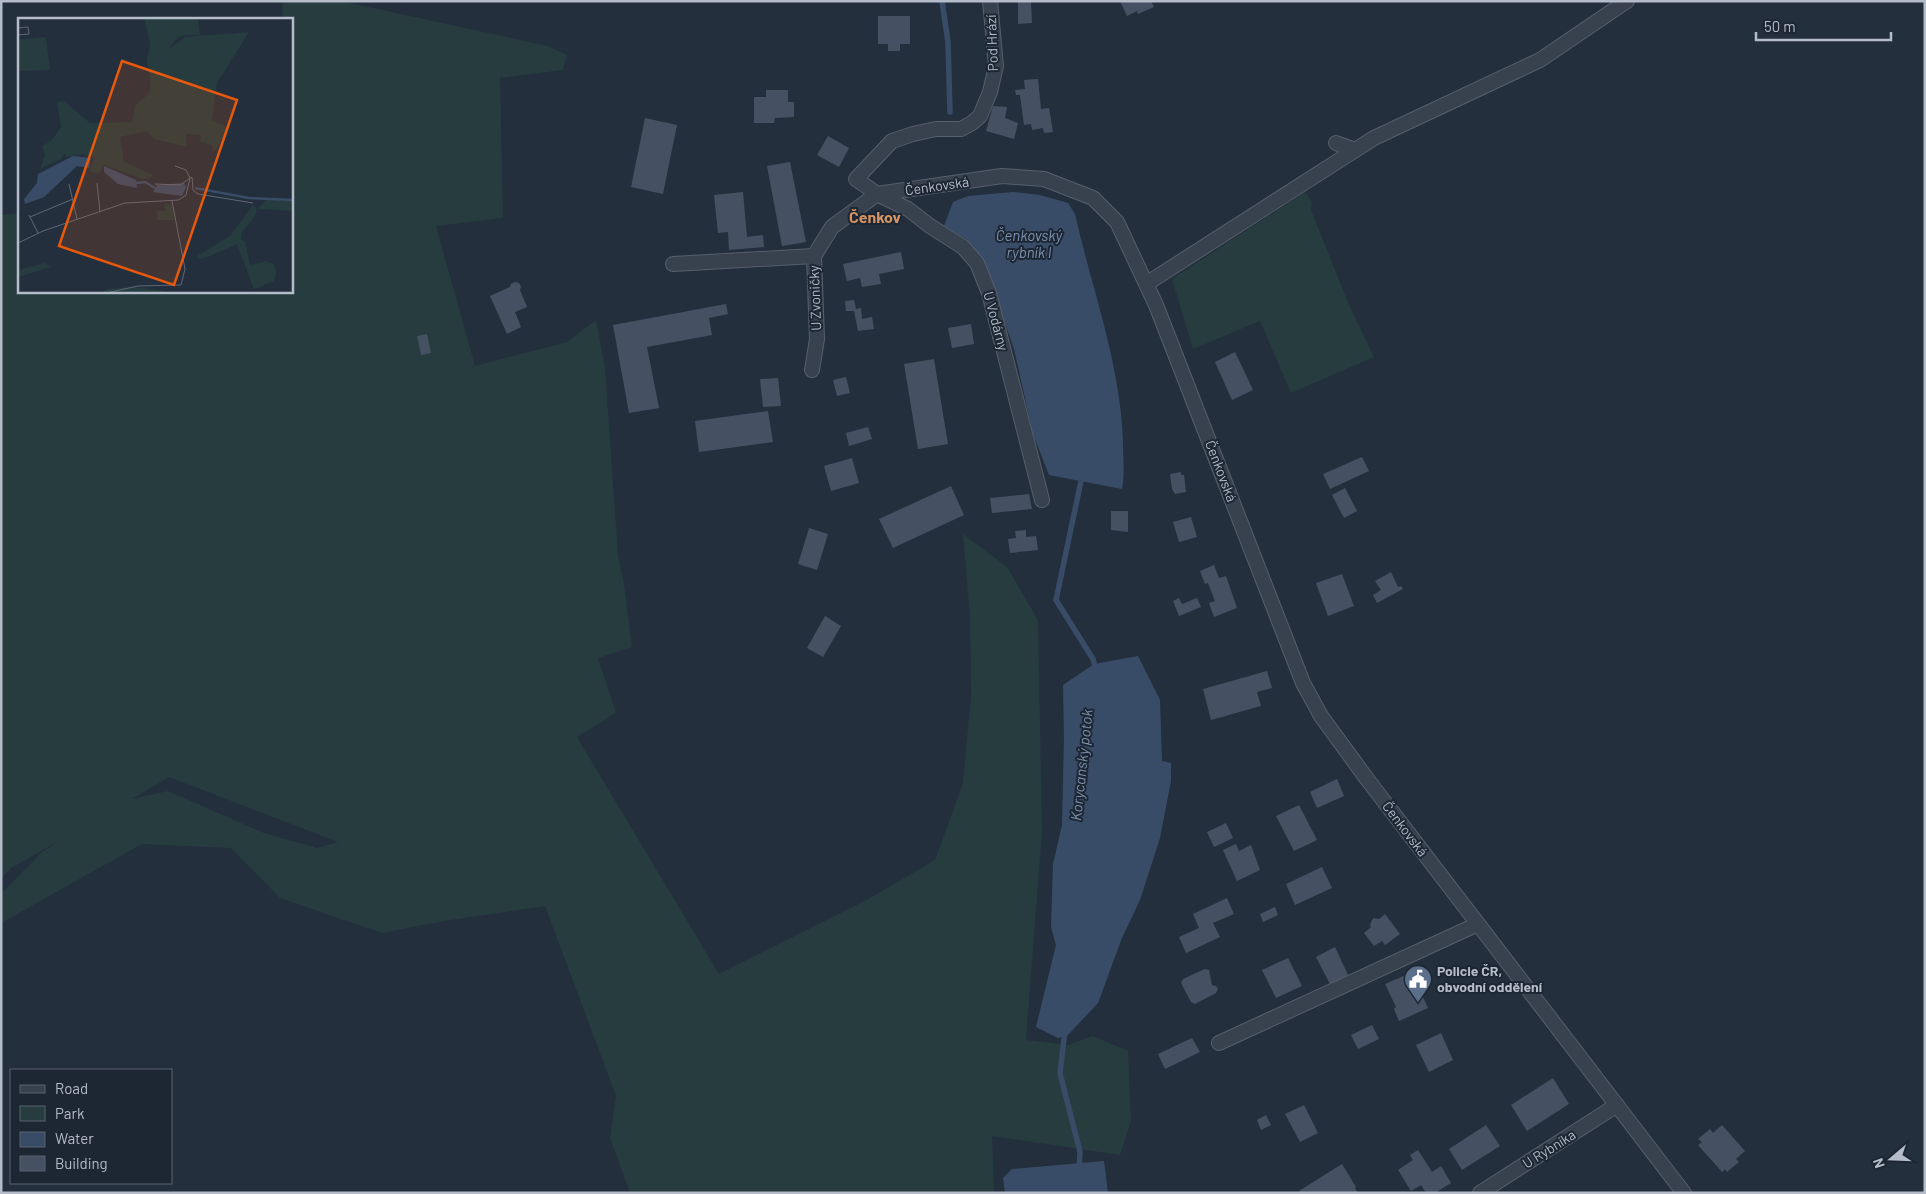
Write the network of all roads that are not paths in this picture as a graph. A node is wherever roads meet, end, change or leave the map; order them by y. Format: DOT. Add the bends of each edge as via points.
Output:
graph roads {
  1 [pos="990,1"];
  2 [pos="1627,1"];
  3 [pos="1336,142"];
  4 [pos="1355,150"];
  5 [pos="856,180"];
  6 [pos="877,194"];
  7 [pos="814,256"];
  8 [pos="673,264"];
  9 [pos="1146,284"];
  10 [pos="812,370"];
  11 [pos="1042,500"];
  12 [pos="1478,924"];
  13 [pos="1219,1043"];
  14 [pos="1618,1105"];
  15 [pos="1480,1193"];
  16 [pos="1684,1193"];
  1 -- 5 [label="street, Pod Hrází" via="996,66 980,116 961,128 936,129 892,142"];
  2 -- 4 [label="street" via="1540,60"];
  3 -- 4 [label="street"];
  4 -- 9 [label="street"];
  5 -- 6 [label="street, U Vodárny"];
  6 -- 7 [label="street, U Zvoničky" via="832,227"];
  6 -- 9 [label="street, Čenkovská" via="1002,176 1044,179 1093,198 1117,222"];
  6 -- 11 [label="street, U Vodárny" via="908,208 963,247 977,263 989,293"];
  7 -- 8 [label="street"];
  7 -- 10 [label="street, U Zvoničky" via="817,339"];
  9 -- 12 [label="street, Čenkovská" via="1303,683 1321,716 1361,772"];
  12 -- 13 [label="street"];
  12 -- 14 [label="street, Čenkovská"];
  14 -- 15 [label="street, U Rybníka"];
  14 -- 16 [label="street, Čenkovská"];
}
